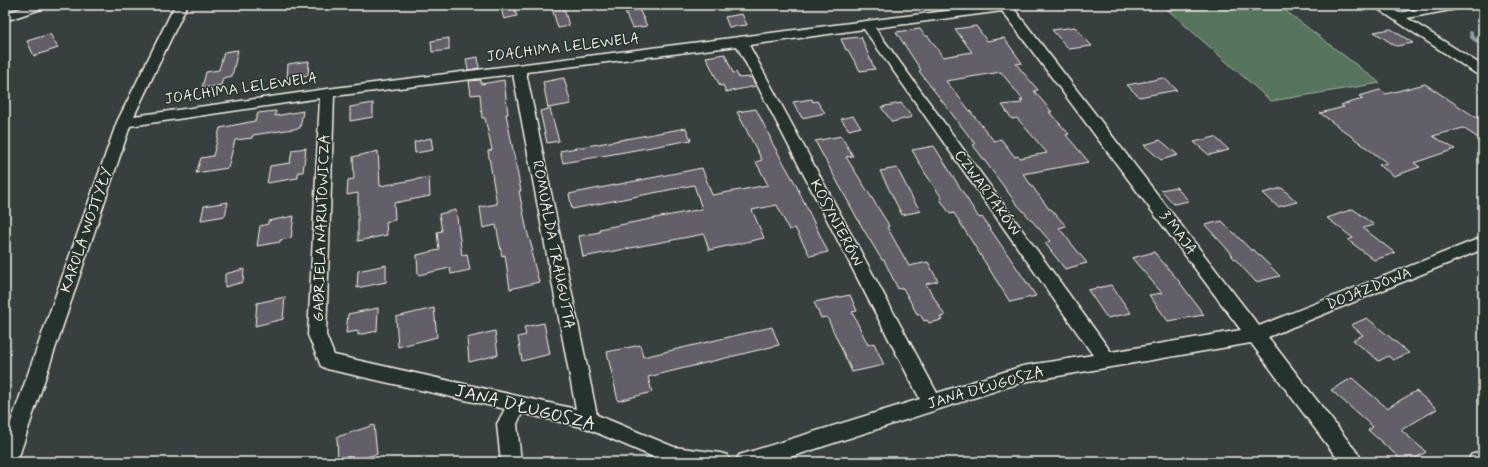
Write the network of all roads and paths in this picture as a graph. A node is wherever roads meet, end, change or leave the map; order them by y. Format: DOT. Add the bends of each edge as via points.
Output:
graph roads {
  1 [pos="43,5"];
  2 [pos="181,5"];
  3 [pos="1378,5"];
  4 [pos="1456,5"];
  5 [pos="1005,6"];
  6 [pos="1397,17"];
  7 [pos="5,18"];
  8 [pos="867,26"];
  9 [pos="742,42"];
  10 [pos="519,70"];
  11 [pos="1483,72"];
  12 [pos="328,93"];
  13 [pos="124,122"];
  14 [pos="1483,243"];
  15 [pos="1255,335"];
  16 [pos="1107,360"];
  17 [pos="327,361"];
  18 [pos="932,403"];
  19 [pos="517,405"];
  20 [pos="588,420"];
  21 [pos="1483,460"];
  22 [pos="7,462"];
  23 [pos="511,462"];
  24 [pos="720,462"];
  25 [pos="746,462"];
  26 [pos="1352,462"];
  27 [pos="1478,462"];
  1 -- 7 [label="street"];
  2 -- 13 [label="street, KAROLA WOJTYŁY"];
  3 -- 6 [label="street"];
  4 -- 6 [label="street"];
  5 -- 8 [label="street, JOACHIMA LELEWELA"];
  5 -- 15 [label="street, 3 MAJA"];
  6 -- 11 [label="street"];
  8 -- 9 [label="street, JOACHIMA LELEWELA"];
  8 -- 16 [label="street, CZWARTAKÓW"];
  9 -- 10 [label="street, JOACHIMA LELEWELA"];
  9 -- 18 [label="street, KOSYNIERÓW"];
  10 -- 12 [label="street, JOACHIMA LELEWELA"];
  10 -- 20 [label="street, ROMUALDA TRAUGUTTA"];
  12 -- 13 [label="street, JOACHIMA LELEWELA"];
  12 -- 17 [label="street, GABRIELA NARUTOWICZA" via="317,335"];
  13 -- 22 [label="street, KAROLA WOJTYŁY"];
  14 -- 15 [label="street, DOJAZDOWA"];
  15 -- 16 [label="street, JANA DŁUGOSZA"];
  15 -- 26 [label="street, 3 MAJA"];
  16 -- 18 [label="street, JANA DŁUGOSZA" via="1023,374"];
  17 -- 19 [label="street, JANA DŁUGOSZA"];
  18 -- 25 [label="street, JANA DŁUGOSZA"];
  19 -- 20 [label="street, JANA DŁUGOSZA"];
  19 -- 23 [label="street" via="507,424"];
  20 -- 24 [label="street, JANA DŁUGOSZA" via="673,456"];
  21 -- 27 [label="street"];
}
